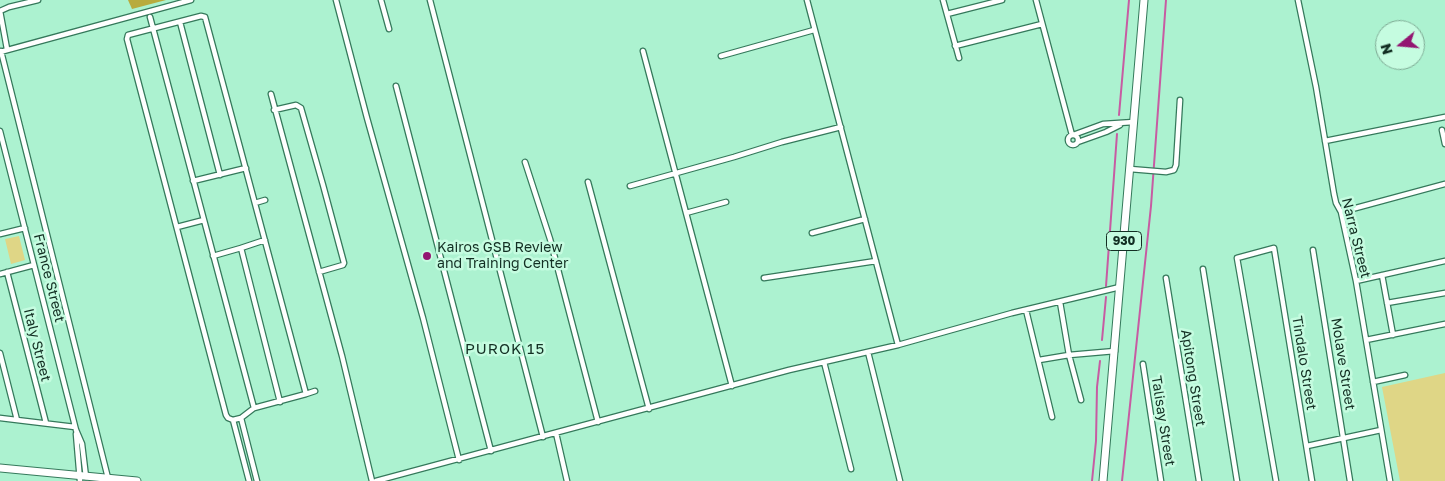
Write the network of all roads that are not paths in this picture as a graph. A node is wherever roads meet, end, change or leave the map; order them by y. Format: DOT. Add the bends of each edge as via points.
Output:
graph roads {
  1 [pos="38,0"];
  2 [pos="190,0"];
  3 [pos="336,0"];
  4 [pos="381,0"];
  5 [pos="430,0"];
  6 [pos="807,0"];
  7 [pos="943,0"];
  8 [pos="1002,0"];
  9 [pos="1036,0"];
  10 [pos="1144,0"];
  11 [pos="1298,0"];
  12 [pos="947,14"];
  13 [pos="150,17"];
  14 [pos="180,22"];
  15 [pos="1042,24"];
  16 [pos="153,28"];
  17 [pos="389,29"];
  18 [pos="814,30"];
  19 [pos="955,46"];
  20 [pos="8,50"];
  21 [pos="0,51"];
  22 [pos="643,51"];
  23 [pos="721,56"];
  24 [pos="959,58"];
  25 [pos="396,86"];
  26 [pos="271,94"];
  27 [pos="1180,100"];
  28 [pos="274,110"];
  29 [pos="1445,117"];
  30 [pos="1134,122"];
  31 [pos="1122,123"];
  32 [pos="840,127"];
  33 [pos="1442,130"];
  34 [pos="0,131"];
  35 [pos="1072,135"];
  36 [pos="1325,141"];
  37 [pos="1445,144"];
  38 [pos="1076,145"];
  39 [pos="525,162"];
  40 [pos="246,168"];
  41 [pos="1130,169"];
  42 [pos="676,173"];
  43 [pos="220,175"];
  44 [pos="193,181"];
  45 [pos="588,182"];
  46 [pos="1445,184"];
  47 [pos="630,186"];
  48 [pos="265,200"];
  49 [pos="726,202"];
  50 [pos="255,203"];
  51 [pos="1341,212"];
  52 [pos="686,213"];
  53 [pos="865,219"];
  54 [pos="204,220"];
  55 [pos="176,227"];
  56 [pos="25,228"];
  57 [pos="812,233"];
  58 [pos="0,234"];
  59 [pos="266,240"];
  60 [pos="241,248"];
  61 [pos="1313,250"];
  62 [pos="213,256"];
  63 [pos="876,261"];
  64 [pos="1445,261"];
  65 [pos="34,265"];
  66 [pos="1203,269"];
  67 [pos="7,272"];
  68 [pos="319,272"];
  69 [pos="0,274"];
  70 [pos="1382,275"];
  71 [pos="764,278"];
  72 [pos="1166,278"];
  73 [pos="1356,281"];
  74 [pos="1120,287"];
  75 [pos="1445,292"];
  76 [pos="1060,302"];
  77 [pos="1387,304"];
  78 [pos="1026,310"];
  79 [pos="1445,324"];
  80 [pos="1392,335"];
  81 [pos="1366,340"];
  82 [pos="898,345"];
  83 [pos="1115,351"];
  84 [pos="868,352"];
  85 [pos="0,353"];
  86 [pos="1069,355"];
  87 [pos="1038,360"];
  88 [pos="824,362"];
  89 [pos="1143,364"];
  90 [pos="1405,375"];
  91 [pos="1373,382"];
  92 [pos="732,386"];
  93 [pos="315,392"];
  94 [pos="306,394"];
  95 [pos="1081,400"];
  96 [pos="280,402"];
  97 [pos="254,408"];
  98 [pos="649,408"];
  99 [pos="1052,417"];
  100 [pos="0,418"];
  101 [pos="241,418"];
  102 [pos="17,420"];
  103 [pos="233,420"];
  104 [pos="598,422"];
  105 [pos="46,423"];
  106 [pos="76,428"];
  107 [pos="1381,430"];
  108 [pos="556,433"];
  109 [pos="543,437"];
  110 [pos="1343,438"];
  111 [pos="1306,446"];
  112 [pos="491,451"];
  113 [pos="459,460"];
  114 [pos="0,468"];
  115 [pos="851,469"];
  116 [pos="82,478"];
  117 [pos="108,478"];
  118 [pos="137,481"];
  119 [pos="249,481"];
  120 [pos="257,481"];
  121 [pos="374,481"];
  122 [pos="567,481"];
  123 [pos="900,481"];
  124 [pos="1103,481"];
  125 [pos="1161,481"];
  126 [pos="1199,481"];
  127 [pos="1237,481"];
  128 [pos="1276,481"];
  129 [pos="1312,481"];
  130 [pos="1350,481"];
  131 [pos="1390,481"];
  1 -- 20 [label="street" via="0,11"];
  2 -- 20 [label="street"];
  3 -- 113 [label="street"];
  4 -- 17 [label="street"];
  5 -- 109 [label="street"];
  6 -- 18 [label="street"];
  7 -- 12 [label="street"];
  8 -- 12 [label="street"];
  9 -- 15 [label="street"];
  10 -- 30 [label="main road, 930"];
  11 -- 36 [label="street, Narra Street"];
  12 -- 19 [label="street"];
  13 -- 16 [label="street"];
  14 -- 16 [label="street"];
  14 -- 40 [label="street" via="205,17"];
  14 -- 43 [label="street"];
  15 -- 19 [label="street"];
  15 -- 35 [label="street"];
  16 -- 44 [label="street"];
  16 -- 55 [label="street" via="128,35 127,39"];
  18 -- 23 [label="street"];
  18 -- 32 [label="street"];
  19 -- 24 [label="street"];
  20 -- 21 [label="street"];
  21 -- 117 [label="street"];
  22 -- 42 [label="street"];
  25 -- 112 [label="street"];
  26 -- 28 [label="street"];
  27 -- 41 [label="street" via="1175,168 1169,172"];
  28 -- 68 [label="street"];
  28 -- 68 [label="street" via="296,105 301,108 326,194 344,264"];
  29 -- 36 [label="street"];
  30 -- 31 [label="street"];
  30 -- 41 [label="main road, 930"];
  31 -- 35 [label="street" via="1103,124"];
  31 -- 38 [label="street"];
  32 -- 42 [label="street"];
  32 -- 53 [label="street"];
  33 -- 37 [label="street"];
  34 -- 56 [label="street, France Street"];
  35 -- 38 [label="street" via="1077,137"];
  35 -- 38 [label="street" via="1067,141"];
  36 -- 51 [label="street, Narra Street" via="1336,203"];
  39 -- 104 [label="street" via="550,239"];
  40 -- 43 [label="street"];
  40 -- 50 [label="street"];
  41 -- 74 [label="main road, 930"];
  42 -- 47 [label="street"];
  42 -- 52 [label="street"];
  43 -- 44 [label="street"];
  44 -- 54 [label="street"];
  45 -- 98 [label="street"];
  46 -- 51 [label="street"];
  48 -- 50 [label="street"];
  49 -- 52 [label="street"];
  50 -- 59 [label="street"];
  51 -- 73 [label="street, Narra Street"];
  52 -- 92 [label="street"];
  53 -- 57 [label="street"];
  53 -- 63 [label="street"];
  54 -- 55 [label="street"];
  54 -- 62 [label="street"];
  55 -- 103 [label="street" via="226,415"];
  56 -- 58 [label="street"];
  56 -- 65 [label="street, France Street"];
  59 -- 60 [label="street"];
  59 -- 94 [label="street"];
  60 -- 62 [label="street"];
  60 -- 96 [label="street"];
  61 -- 110 [label="street, Molave Street"];
  62 -- 97 [label="street"];
  63 -- 71 [label="street"];
  63 -- 82 [label="street"];
  64 -- 70 [label="street"];
  65 -- 67 [label="street"];
  65 -- 106 [label="street, France Street"];
  66 -- 127 [label="street"];
  67 -- 69 [label="street"];
  67 -- 105 [label="street, Italy Street"];
  68 -- 121 [label="street"];
  70 -- 73 [label="street"];
  70 -- 77 [label="street"];
  72 -- 126 [label="street, Apitong Street"];
  73 -- 81 [label="street, Narra Street"];
  74 -- 76 [label="street"];
  74 -- 83 [label="main road, 930"];
  75 -- 77 [label="street"];
  76 -- 78 [label="street"];
  76 -- 86 [label="street"];
  77 -- 80 [label="street"];
  78 -- 82 [label="street"];
  78 -- 87 [label="street"];
  79 -- 80 [label="street"];
  80 -- 81 [label="street"];
  81 -- 91 [label="street, Narra Street"];
  82 -- 84 [label="street"];
  83 -- 86 [label="street"];
  83 -- 124 [label="main road, 930"];
  84 -- 88 [label="street"];
  84 -- 123 [label="street"];
  85 -- 102 [label="street"];
  86 -- 87 [label="street"];
  86 -- 95 [label="street"];
  87 -- 99 [label="street"];
  88 -- 92 [label="street"];
  88 -- 115 [label="street"];
  89 -- 125 [label="street, Talisay Street"];
  90 -- 91 [label="street"];
  91 -- 107 [label="street, Narra Street"];
  92 -- 98 [label="street"];
  93 -- 94 [label="street"];
  94 -- 96 [label="street"];
  96 -- 97 [label="street"];
  97 -- 101 [label="street"];
  98 -- 104 [label="street"];
  100 -- 102 [label="street"];
  101 -- 103 [label="street"];
  101 -- 120 [label="street"];
  102 -- 105 [label="street"];
  103 -- 119 [label="street"];
  104 -- 108 [label="street"];
  105 -- 106 [label="street"];
  106 -- 116 [label="street, France Street" via="82,444"];
  107 -- 110 [label="street"];
  107 -- 131 [label="street, Narra Street"];
  108 -- 109 [label="street"];
  108 -- 122 [label="street"];
  109 -- 112 [label="street"];
  110 -- 111 [label="street"];
  110 -- 130 [label="street, Molave Street"];
  111 -- 128 [label="street, Tindalo Street" via="1274,248 1237,258"];
  111 -- 129 [label="street, Tindalo Street"];
  112 -- 113 [label="street"];
  113 -- 121 [label="street"];
  114 -- 116 [label="main road"];
  116 -- 117 [label="main road"];
  117 -- 118 [label="main road"];
}
